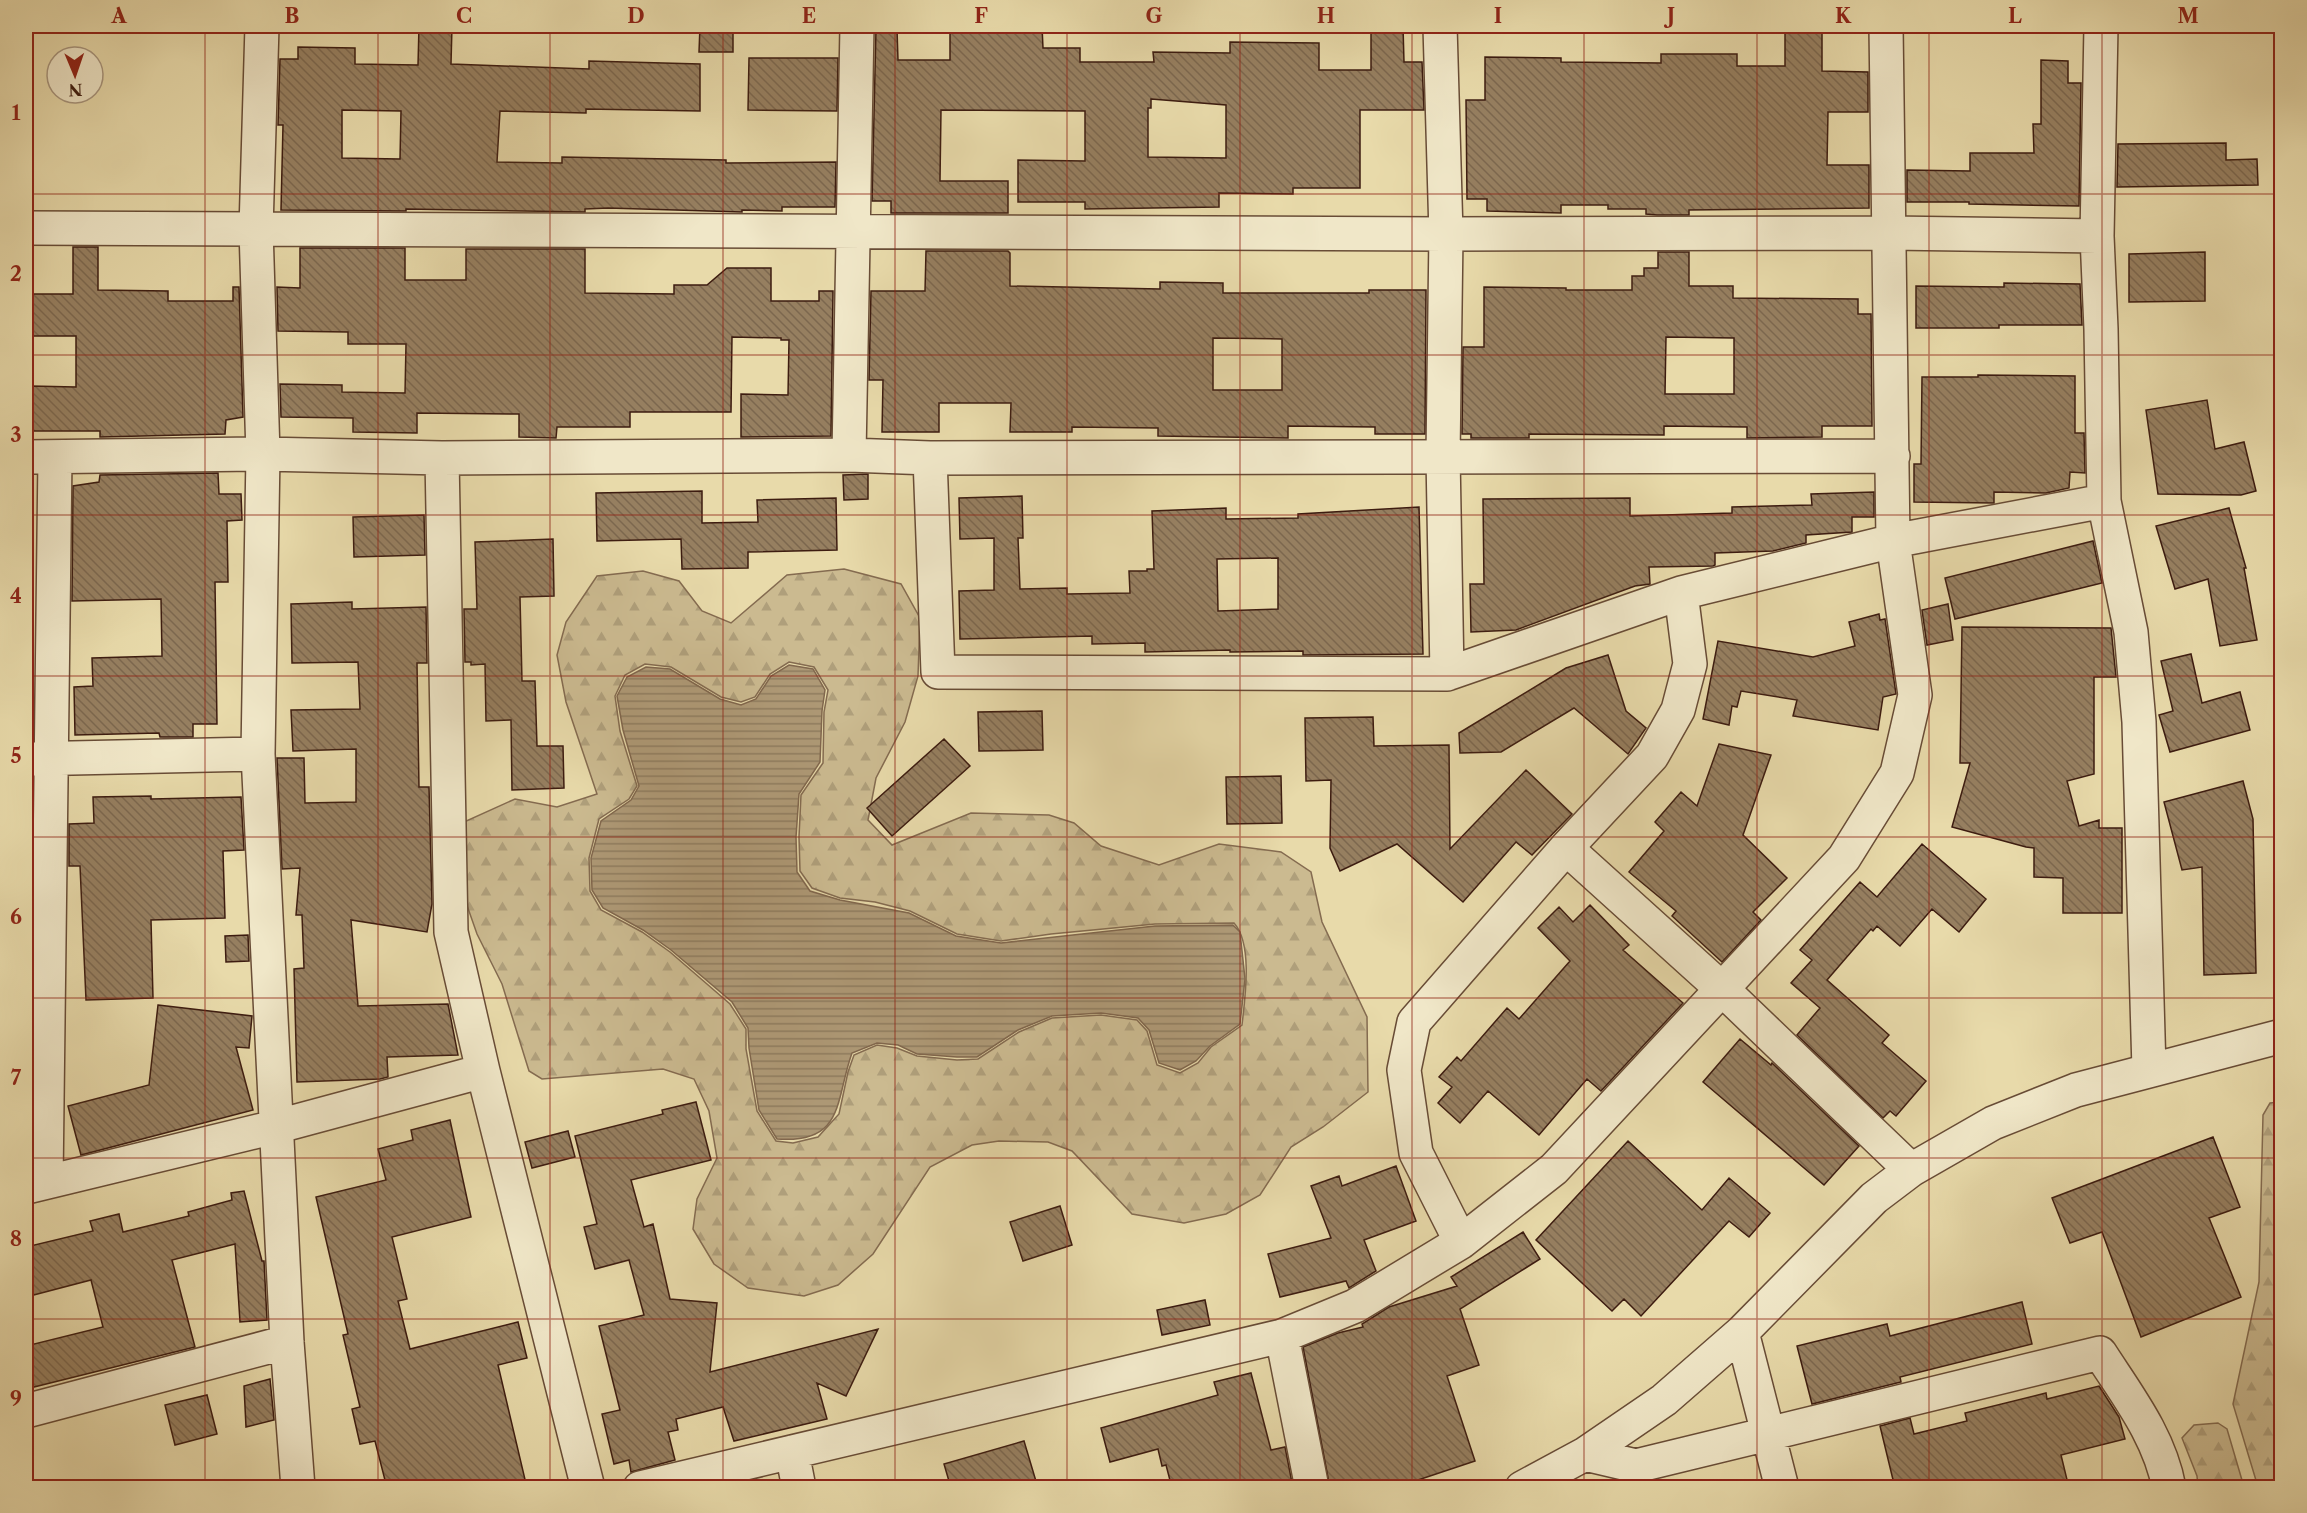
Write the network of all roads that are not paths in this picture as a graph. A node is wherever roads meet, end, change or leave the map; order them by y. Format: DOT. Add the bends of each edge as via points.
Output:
graph roads {
  1 [pos="262,26"];
  2 [pos="857,26"];
  3 [pos="1440,26"];
  4 [pos="1886,26"];
  5 [pos="2101,26"];
  6 [pos="26,228"];
  7 [pos="256,229"];
  8 [pos="854,231"];
  9 [pos="1890,233"];
  10 [pos="1446,234"];
  11 [pos="2097,236"];
  12 [pos="263,454"];
  13 [pos="849,455"];
  14 [pos="1443,456"];
  15 [pos="1893,456"];
  16 [pos="40,457"];
  17 [pos="442,458"];
  18 [pos="930,458"];
  19 [pos="2104,501"];
  20 [pos="1893,541"];
  21 [pos="1682,593"];
  22 [pos="1447,674"];
  23 [pos="258,754"];
  24 [pos="38,759"];
  25 [pos="1566,848"];
  26 [pos="1722,989"];
  27 [pos="2282,1036"];
  28 [pos="2149,1070"];
  29 [pos="483,1071"];
  30 [pos="275,1127"];
  31 [pos="1911,1170"];
  32 [pos="36,1184"];
  33 [pos="1461,1242"];
  34 [pos="1742,1332"];
  35 [pos="1282,1336"];
  36 [pos="286,1342"];
  37 [pos="26,1411"];
  38 [pos="1768,1433"];
  39 [pos="792,1452"];
  40 [pos="1585,1454"];
  41 [pos="298,1488"];
  42 [pos="588,1488"];
  43 [pos="640,1488"];
  44 [pos="799,1488"];
  45 [pos="1312,1488"];
  46 [pos="1522,1488"];
  47 [pos="1782,1488"];
  48 [pos="2169,1488"];
  1 -- 7 [label="street"];
  2 -- 8 [label="street"];
  3 -- 10 [label="street"];
  4 -- 9 [label="street"];
  5 -- 11 [label="street"];
  6 -- 7 [label="street"];
  7 -- 8 [label="street"];
  7 -- 12 [label="street"];
  8 -- 10 [label="street"];
  8 -- 13 [label="street"];
  9 -- 10 [label="street"];
  9 -- 11 [label="street"];
  9 -- 15 [label="street"];
  10 -- 14 [label="street"];
  11 -- 19 [label="street"];
  12 -- 16 [label="street"];
  12 -- 17 [label="street"];
  12 -- 23 [label="street"];
  13 -- 17 [label="street"];
  13 -- 18 [label="street"];
  14 -- 15 [label="street"];
  14 -- 18 [label="street"];
  14 -- 22 [label="street"];
  15 -- 20 [label="street"];
  16 -- 24 [label="street"];
  17 -- 29 [label="street" via="451,932"];
  18 -- 22 [label="street" via="938,672"];
  19 -- 20 [label="street"];
  19 -- 28 [label="street" via="2131,632 2139,722"];
  20 -- 21 [label="street"];
  20 -- 26 [label="street" via="1915,695 1897,773 1844,858"];
  21 -- 22 [label="street"];
  21 -- 25 [label="street" via="1690,664 1678,710 1652,756"];
  23 -- 24 [label="street"];
  23 -- 30 [label="street"];
  24 -- 32 [label="street"];
  25 -- 26 [label="street"];
  25 -- 33 [label="street" via="1414,1022 1404,1070 1416,1153"];
  26 -- 31 [label="street"];
  26 -- 33 [label="street" via="1554,1169"];
  27 -- 28 [label="street"];
  28 -- 31 [label="street" via="2076,1090 1993,1124"];
  29 -- 30 [label="street"];
  29 -- 42 [label="street"];
  30 -- 32 [label="street"];
  30 -- 36 [label="street"];
  31 -- 34 [label="street" via="1874,1198"];
  33 -- 35 [label="street" via="1355,1306"];
  34 -- 38 [label="street"];
  34 -- 40 [label="street" via="1664,1400"];
  35 -- 39 [label="street"];
  35 -- 45 [label="street"];
  36 -- 37 [label="street"];
  36 -- 41 [label="street"];
  38 -- 40 [label="street" via="1636,1466"];
  38 -- 47 [label="street"];
  38 -- 48 [label="street" via="2100,1353 2148,1428 2167,1473"];
  39 -- 43 [label="street"];
  39 -- 44 [label="street"];
  40 -- 46 [label="street"];
}
